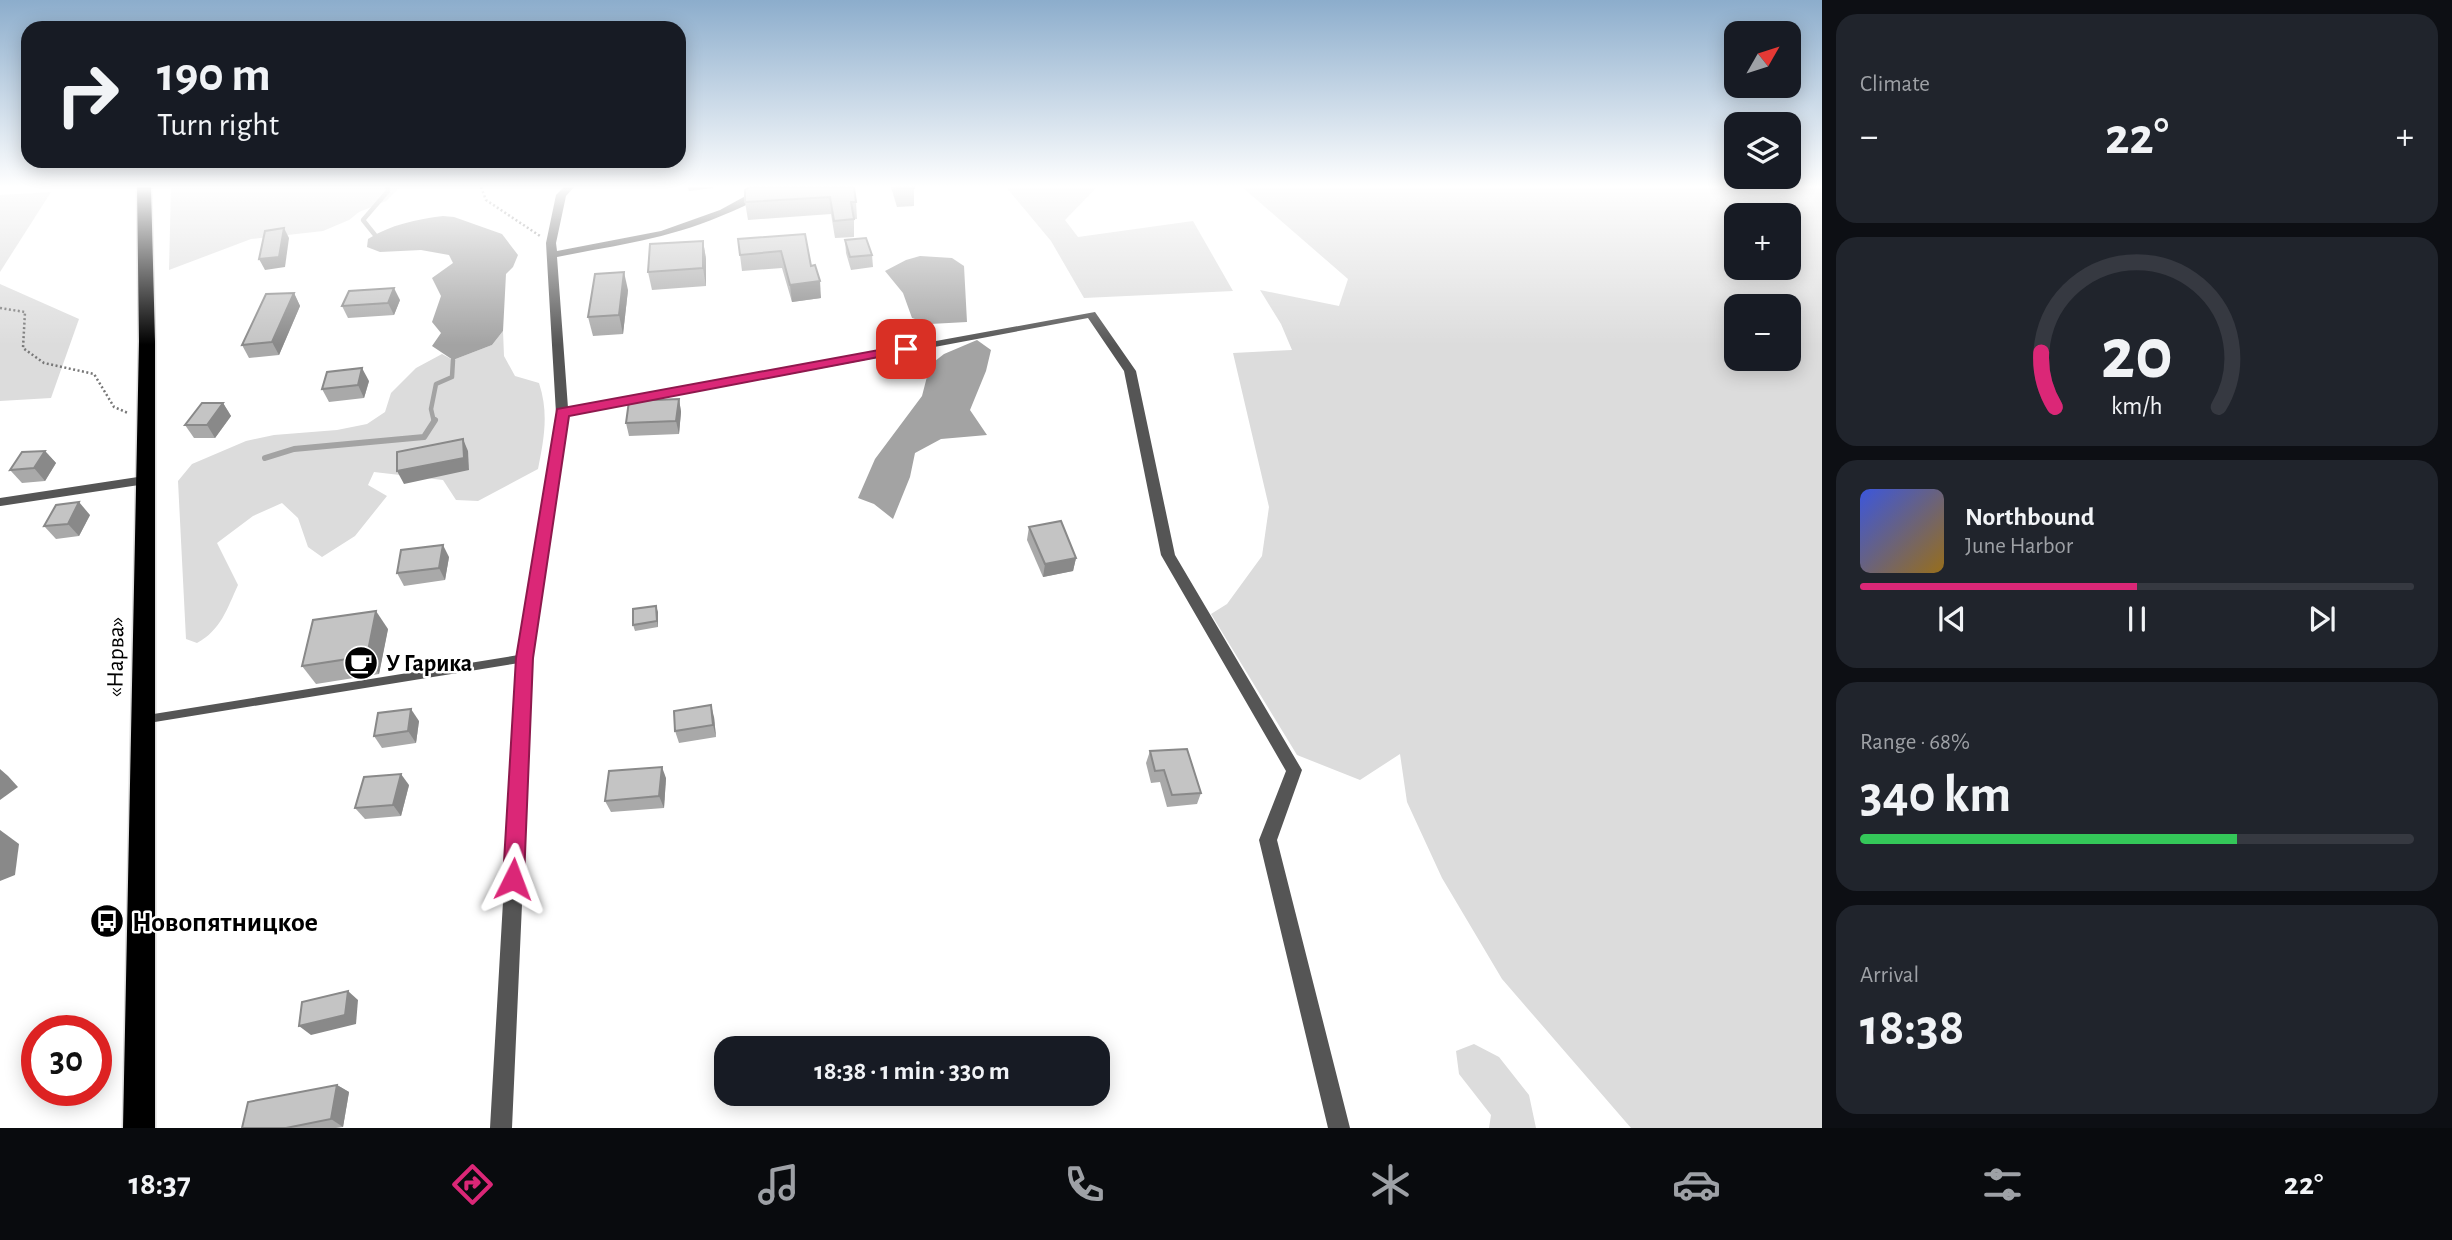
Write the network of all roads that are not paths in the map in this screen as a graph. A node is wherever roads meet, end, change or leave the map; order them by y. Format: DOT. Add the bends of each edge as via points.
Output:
graph roads {
  1 [pos="144,240"];
  2 [pos="553,240"];
  3 [pos="638,240"];
  4 [pos="551,249"];
  5 [pos="562,412"];
  6 [pos="145,480"];
  7 [pos="0,502"];
  8 [pos="525,658"];
  9 [pos="143,719"];
  10 [pos="139,1128"];
  11 [pos="501,1128"];
  12 [pos="1339,1128"];
  1 -- 6 [label="highway, «Нарва»"];
  2 -- 4 [label="street"];
  3 -- 4 [label="street"];
  4 -- 5 [label="street"];
  5 -- 8 [label="street"];
  5 -- 12 [label="street" via="1091,314 1130,371 1168,555 1294,770 1268,839"];
  6 -- 7 [label="lane"];
  6 -- 9 [label="highway, «Нарва»"];
  8 -- 9 [label="lane"];
  8 -- 11 [label="street"];
  9 -- 10 [label="highway, «Нарва»"];
}
